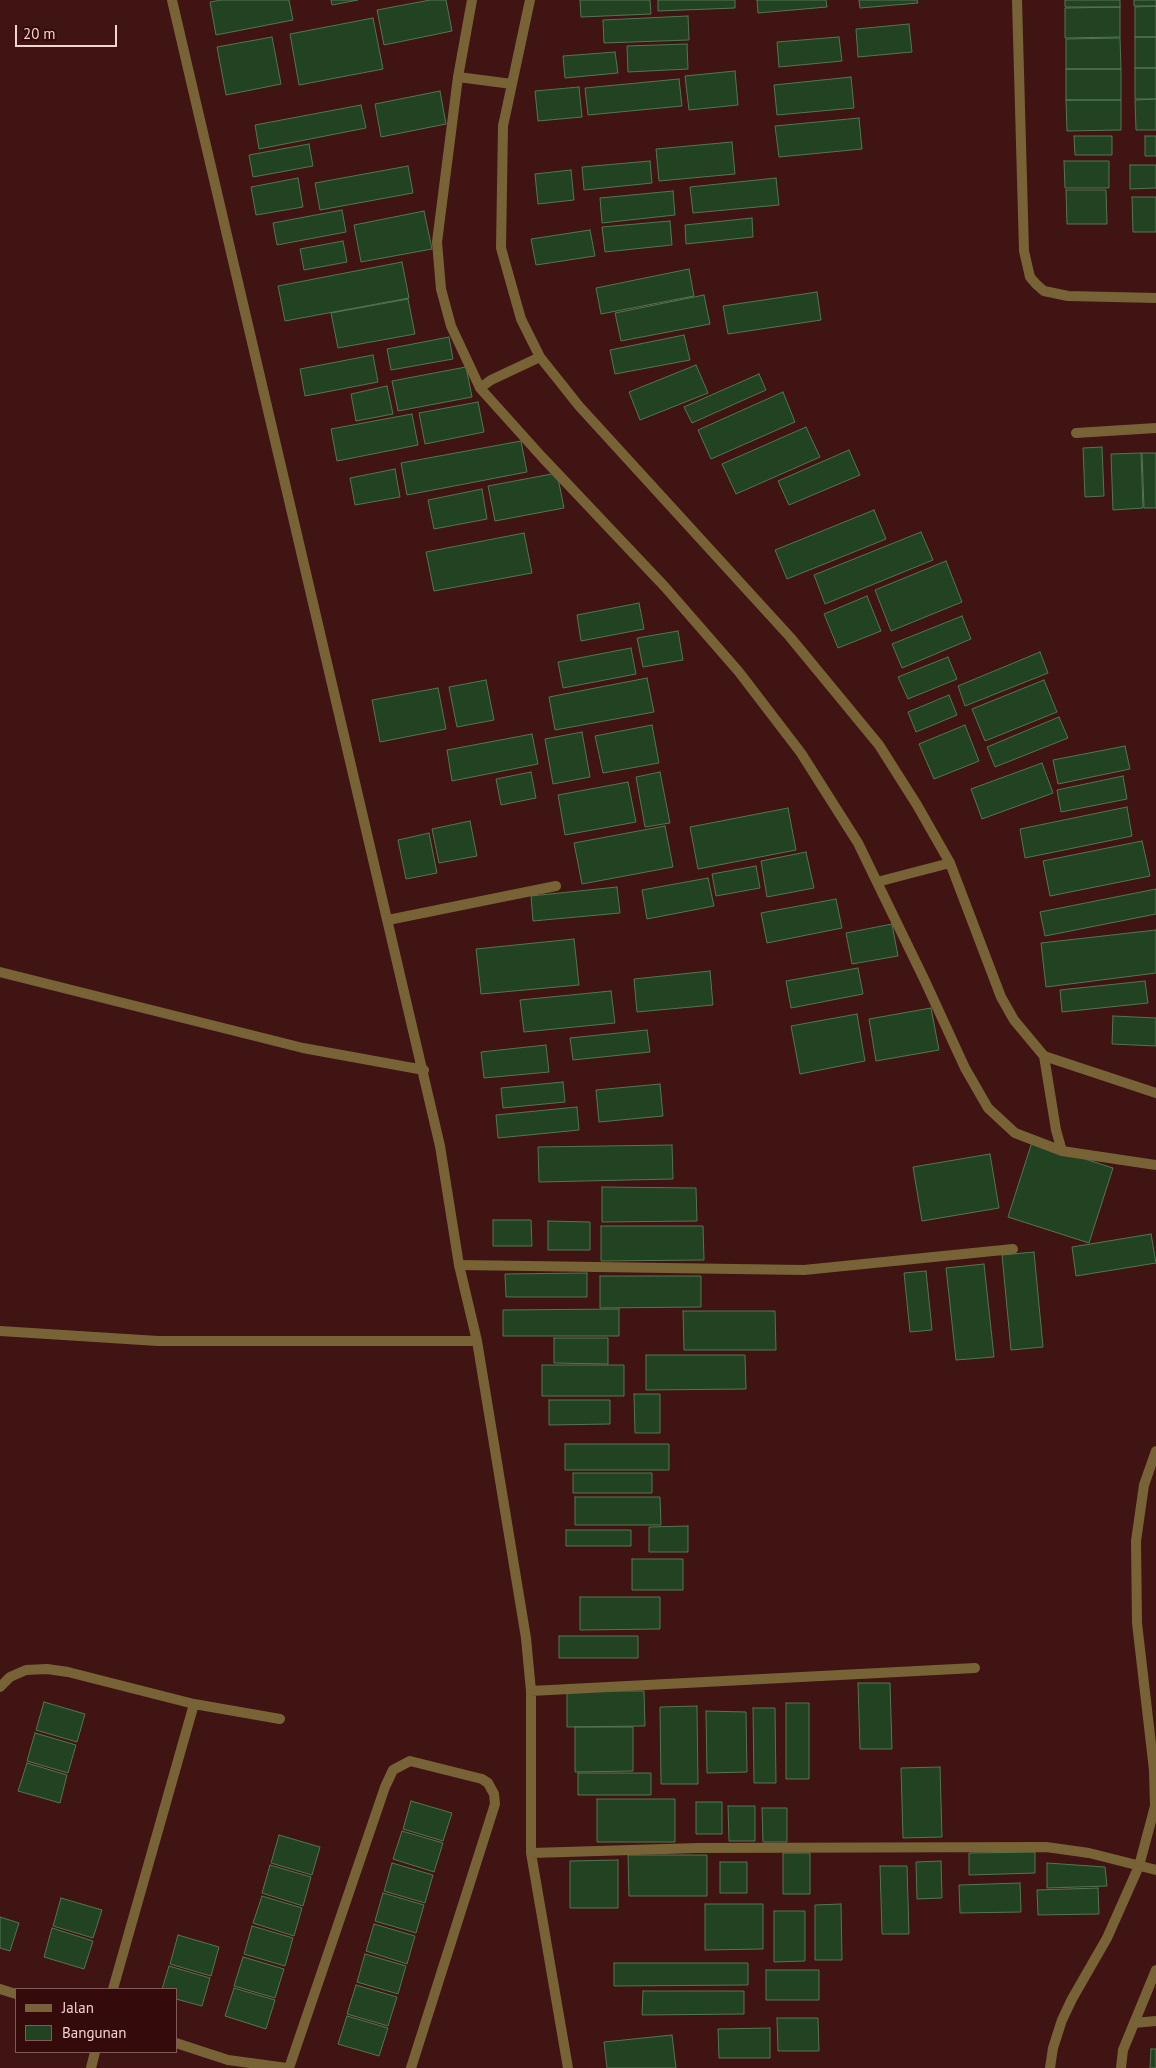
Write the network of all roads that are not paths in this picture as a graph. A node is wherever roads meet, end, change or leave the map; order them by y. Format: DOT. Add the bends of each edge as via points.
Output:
graph roads {
  1 [pos="172,0"];
  2 [pos="472,0"];
  3 [pos="530,0"];
  4 [pos="1017,0"];
  5 [pos="462,78"];
  6 [pos="512,84"];
  7 [pos="1156,298"];
  8 [pos="540,357"];
  9 [pos="480,388"];
  10 [pos="1156,428"];
  11 [pos="1076,433"];
  12 [pos="950,863"];
  13 [pos="877,882"];
  14 [pos="556,886"];
  15 [pos="388,920"];
  16 [pos="0,972"];
  17 [pos="1044,1056"];
  18 [pos="424,1070"];
  19 [pos="1156,1094"];
  20 [pos="1062,1151"];
  21 [pos="1156,1165"];
  22 [pos="1013,1249"];
  23 [pos="459,1264"];
  24 [pos="0,1330"];
  25 [pos="477,1341"];
  26 [pos="1156,1451"];
  27 [pos="975,1668"];
  28 [pos="0,1687"];
  29 [pos="531,1691"];
  30 [pos="194,1704"];
  31 [pos="280,1719"];
  32 [pos="531,1853"];
  33 [pos="1139,1866"];
  34 [pos="1154,1870"];
  35 [pos="1156,1970"];
  36 [pos="113,1988"];
  37 [pos="0,1989"];
  38 [pos="15,1994"];
  39 [pos="1156,2021"];
  40 [pos="1134,2023"];
  41 [pos="178,2044"];
  42 [pos="95,2053"];
  43 [pos="228,2060"];
  44 [pos="91,2068"];
  45 [pos="237,2068"];
  46 [pos="288,2068"];
  47 [pos="411,2068"];
  48 [pos="568,2068"];
  49 [pos="1050,2068"];
  50 [pos="1120,2068"];
  1 -- 15 [label="street"];
  2 -- 5 [label="street"];
  3 -- 6 [label="street"];
  4 -- 7 [label="street" via="1024,251 1030,277 1044,291 1068,296"];
  5 -- 6 [label="street"];
  5 -- 9 [label="street" via="437,242 441,289 451,326"];
  6 -- 8 [label="street" via="503,126 501,248 520,319"];
  8 -- 9 [label="street"];
  8 -- 12 [label="street" via="578,406 790,637 879,745"];
  9 -- 13 [label="street" via="666,587 739,672 801,753 858,844"];
  10 -- 11 [label="street"];
  12 -- 13 [label="street"];
  12 -- 17 [label="street" via="1001,997 1014,1020"];
  13 -- 20 [label="street" via="965,1068 988,1108 1015,1133"];
  14 -- 15 [label="street"];
  15 -- 18 [label="street"];
  16 -- 18 [label="street" via="303,1048"];
  17 -- 19 [label="street"];
  17 -- 20 [label="street"];
  18 -- 23 [label="street"];
  20 -- 21 [label="street"];
  22 -- 23 [label="street" via="804,1270"];
  23 -- 25 [label="street"];
  24 -- 25 [label="street" via="158,1341"];
  25 -- 29 [label="street" via="524,1628"];
  26 -- 33 [label="street" via="1144,1486 1136,1541 1137,1623 1154,1770 1155,1806"];
  27 -- 29 [label="street"];
  28 -- 30 [label="street" via="10,1677 26,1670 47,1669"];
  29 -- 32 [label="street"];
  30 -- 31 [label="street"];
  30 -- 36 [label="street"];
  32 -- 33 [label="street" via="698,1848 1046,1847 1089,1853"];
  32 -- 48 [label="street"];
  33 -- 34 [label="street"];
  33 -- 49 [label="street" via="1107,1938 1065,2013"];
  35 -- 40 [label="street"];
  37 -- 38 [label="street"];
  39 -- 40 [label="street"];
  40 -- 50 [label="street"];
  41 -- 43 [label="street"];
  42 -- 44 [label="street"];
  43 -- 45 [label="street"];
  43 -- 46 [label="street"];
  46 -- 47 [label="street" via="386,1786 393,1770 410,1761 482,1779 494,1794 495,1804"];
}
